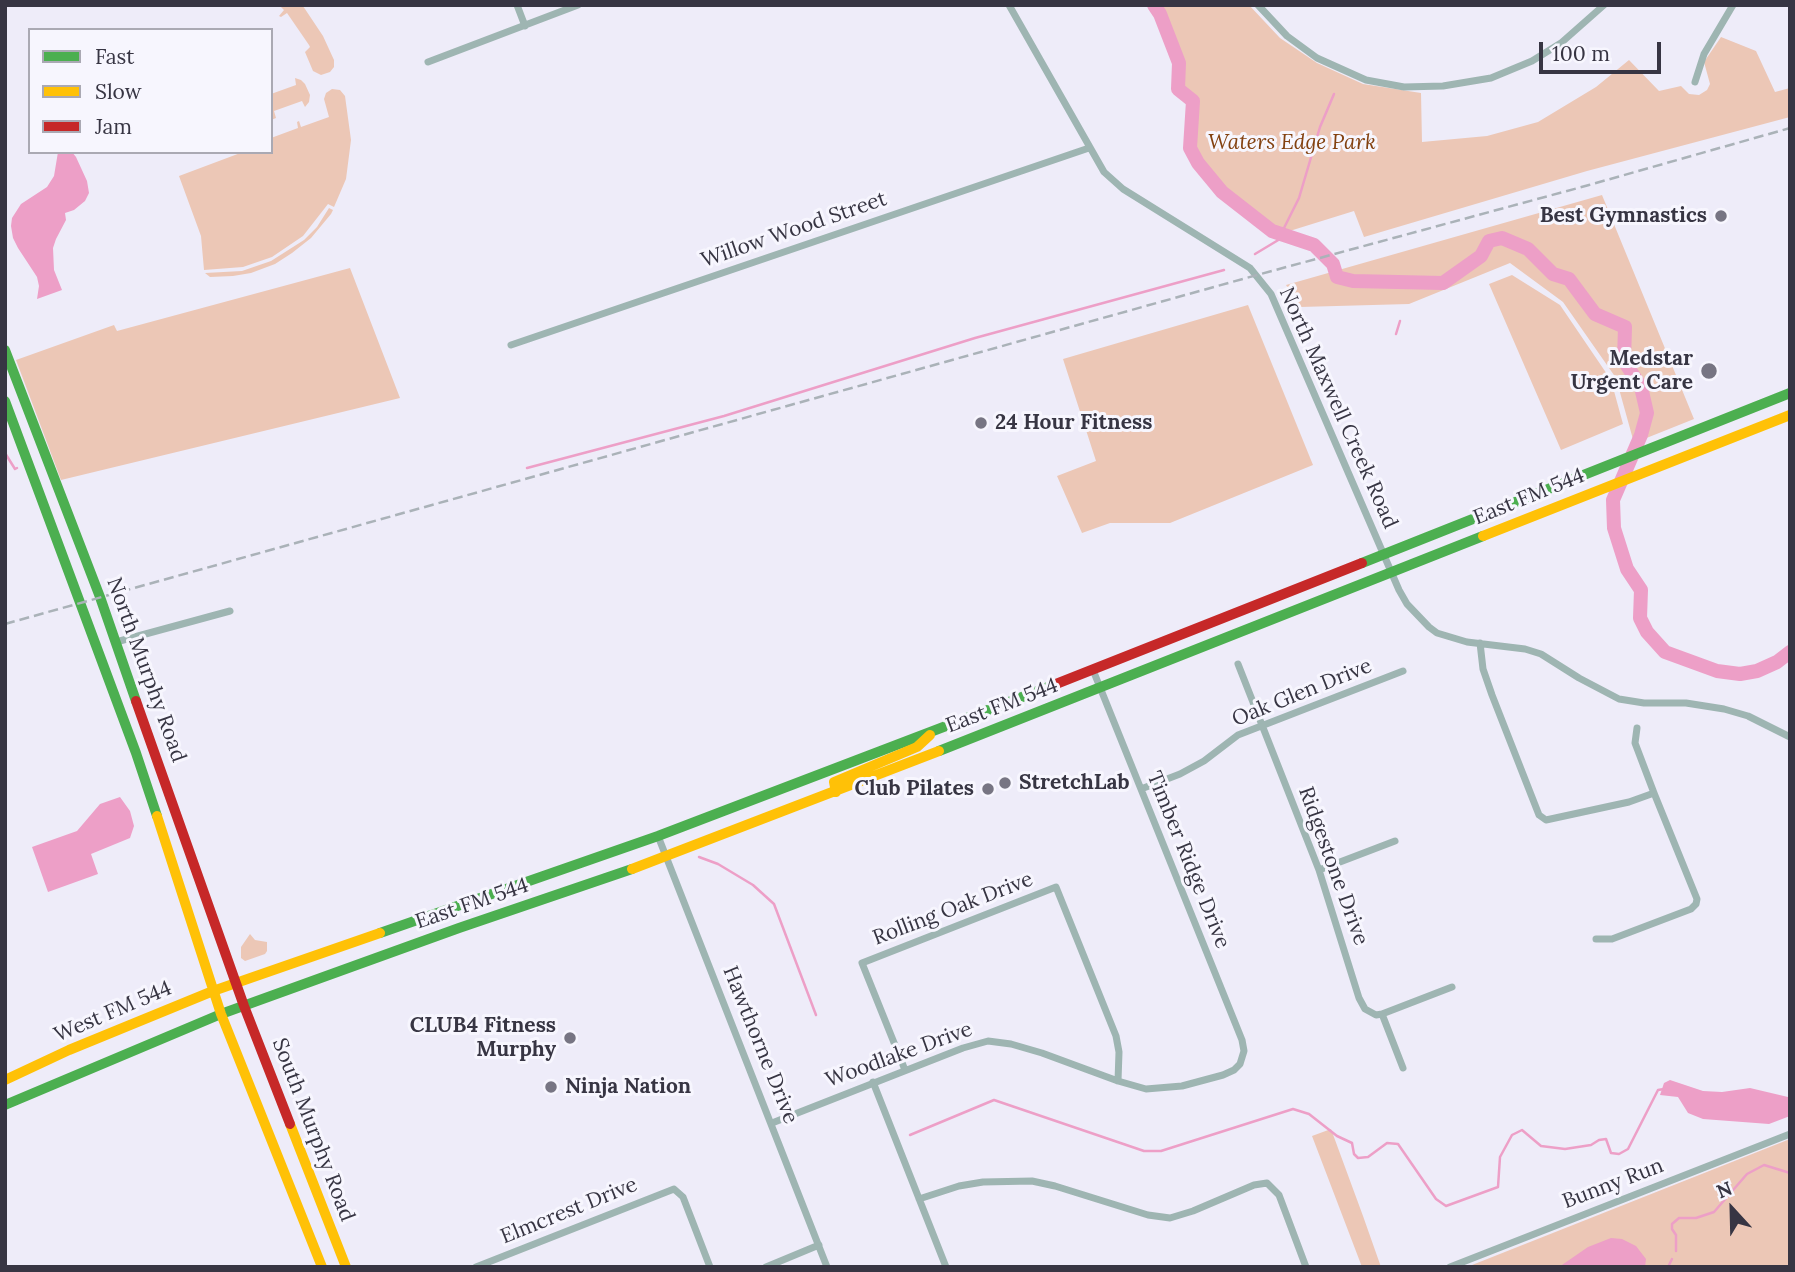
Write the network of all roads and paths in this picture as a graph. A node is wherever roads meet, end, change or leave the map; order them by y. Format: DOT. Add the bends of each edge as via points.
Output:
graph roads {
  1 [pos="517,5"];
  2 [pos="578,5"];
  3 [pos="1009,5"];
  4 [pos="1258,5"];
  5 [pos="1604,5"];
  6 [pos="1733,5"];
  7 [pos="525,26"];
  8 [pos="428,62"];
  9 [pos="1695,82"];
  10 [pos="1088,148"];
  11 [pos="511,345"];
  12 [pos="5,349"];
  13 [pos="1790,393"];
  14 [pos="5,401"];
  15 [pos="1790,415"];
  16 [pos="1385,555"];
  17 [pos="1392,572"];
  18 [pos="230,611"];
  19 [pos="116,642"];
  20 [pos="1480,643"];
  21 [pos="1238,664"];
  22 [pos="1093,670"];
  23 [pos="1403,671"];
  24 [pos="1101,689"];
  25 [pos="1262,726"];
  26 [pos="1637,727"];
  27 [pos="935,730"];
  28 [pos="1790,737"];
  29 [pos="161,768"];
  30 [pos="143,775"];
  31 [pos="1141,789"];
  32 [pos="836,792"];
  33 [pos="1654,793"];
  34 [pos="658,836"];
  35 [pos="1395,841"];
  36 [pos="666,858"];
  37 [pos="1319,870"];
  38 [pos="407,922"];
  39 [pos="1596,939"];
  40 [pos="414,945"];
  41 [pos="236,983"];
  42 [pos="1452,987"];
  43 [pos="213,990"];
  44 [pos="244,1006"];
  45 [pos="221,1014"];
  46 [pos="1382,1014"];
  47 [pos="1240,1064"];
  48 [pos="1403,1068"];
  49 [pos="905,1070"];
  50 [pos="5,1080"];
  51 [pos="873,1082"];
  52 [pos="1118,1082"];
  53 [pos="5,1105"];
  54 [pos="285,1111"];
  55 [pos="263,1119"];
  56 [pos="772,1123"];
  57 [pos="1790,1134"];
  58 [pos="317,1195"];
  59 [pos="919,1199"];
  60 [pos="297,1202"];
  61 [pos="819,1245"];
  62 [pos="322,1267"];
  63 [pos="346,1267"];
  64 [pos="476,1267"];
  65 [pos="710,1267"];
  66 [pos="766,1267"];
  67 [pos="827,1267"];
  68 [pos="946,1267"];
  69 [pos="1306,1267"];
  70 [pos="1450,1267"];
  1 -- 7 [label="street"];
  2 -- 7 [label="street"];
  3 -- 10 [label="street, North Maxwell Creek Road"];
  4 -- 5 [label="street" via="1287,36 1317,58 1366,80 1404,87 1491,78 1561,43"];
  6 -- 9 [label="street" via="1704,54"];
  7 -- 8 [label="street"];
  10 -- 11 [label="street, Willow Wood Street"];
  10 -- 16 [label="street, North Maxwell Creek Road" via="1123,189 1243,263 1264,284"];
  12 -- 19 [label="main road, North Murphy Road"];
  13 -- 16 [label="main road, East FM 544"];
  14 -- 30 [label="main road, North Murphy Road"];
  15 -- 17 [label="main road, East FM 544"];
  16 -- 17 [label="street, North Maxwell Creek Road"];
  16 -- 22 [label="main road, East FM 544"];
  17 -- 20 [label="street, North Maxwell Creek Road" via="1407,604 1429,627 1451,638"];
  17 -- 24 [label="main road, East FM 544"];
  18 -- 19 [label="street"];
  19 -- 29 [label="main road, North Murphy Road"];
  20 -- 28 [label="street, North Maxwell Creek Road" via="1541,654 1619,699 1724,709"];
  20 -- 33 [label="street" via="1486,678 1539,815 1546,820"];
  21 -- 25 [label="street, Ridgestone Drive"];
  22 -- 24 [label="street, Timber Ridge Drive"];
  22 -- 27 [label="main road, East FM 544"];
  23 -- 25 [label="street, Oak Glen Drive"];
  24 -- 31 [label="street, Timber Ridge Drive"];
  24 -- 32 [label="main road, East FM 544"];
  25 -- 31 [label="street, Oak Glen Drive" via="1238,735 1180,774"];
  25 -- 37 [label="street, Ridgestone Drive"];
  26 -- 33 [label="street" via="1635,743"];
  27 -- 32 [label="main road" via="918,747 834,782"];
  27 -- 34 [label="main road, East FM 544"];
  29 -- 30 [label="main road"];
  29 -- 41 [label="main road, North Murphy Road"];
  30 -- 43 [label="main road, North Murphy Road"];
  31 -- 47 [label="street, Timber Ridge Drive" via="1242,1040 1244,1059"];
  32 -- 36 [label="main road, East FM 544"];
  33 -- 39 [label="street" via="1696,904 1612,939"];
  34 -- 36 [label="street, Hawthorne Drive"];
  34 -- 38 [label="main road, East FM 544"];
  35 -- 37 [label="street"];
  36 -- 40 [label="main road, East FM 544"];
  36 -- 56 [label="street, Hawthorne Drive"];
  37 -- 46 [label="street, Ridgestone Drive" via="1359,998 1368,1012"];
  38 -- 40 [label="main road"];
  38 -- 41 [label="main road, East FM 544"];
  40 -- 44 [label="main road, East FM 544"];
  41 -- 43 [label="main road, West FM 544"];
  41 -- 44 [label="main road, North Murphy Road"];
  42 -- 46 [label="street"];
  43 -- 45 [label="main road, North Murphy Road"];
  43 -- 50 [label="main road, West FM 544"];
  44 -- 45 [label="main road, East FM 544"];
  44 -- 54 [label="main road, South Murphy Road"];
  45 -- 53 [label="main road, West FM 544"];
  45 -- 55 [label="main road, South Murphy Road"];
  46 -- 48 [label="street, Ridgestone Drive"];
  47 -- 52 [label="street, Woodlake Drive" via="1182,1086 1146,1088"];
  49 -- 51 [label="street, Woodlake Drive"];
  49 -- 52 [label="street, Woodlake Drive" via="988,1041 1042,1053"];
  49 -- 52 [label="street, Rolling Oak Drive" via="862,963 1056,887 1116,1036"];
  51 -- 56 [label="street, Woodlake Drive"];
  51 -- 59 [label="street"];
  54 -- 55 [label="main road"];
  54 -- 58 [label="main road, South Murphy Road"];
  55 -- 60 [label="main road, South Murphy Road"];
  56 -- 61 [label="street, Hawthorne Drive"];
  57 -- 70 [label="street, Bunny Run"];
  58 -- 60 [label="main road"];
  58 -- 63 [label="main road, South Murphy Road"];
  59 -- 68 [label="street"];
  59 -- 69 [label="street" via="971,1184 1032,1181 1170,1218 1267,1183 1279,1195"];
  60 -- 62 [label="main road, South Murphy Road"];
  61 -- 66 [label="street"];
  61 -- 67 [label="street, Hawthorne Drive"];
  64 -- 65 [label="street, Elmcrest Drive" via="674,1189 683,1197"];
}
